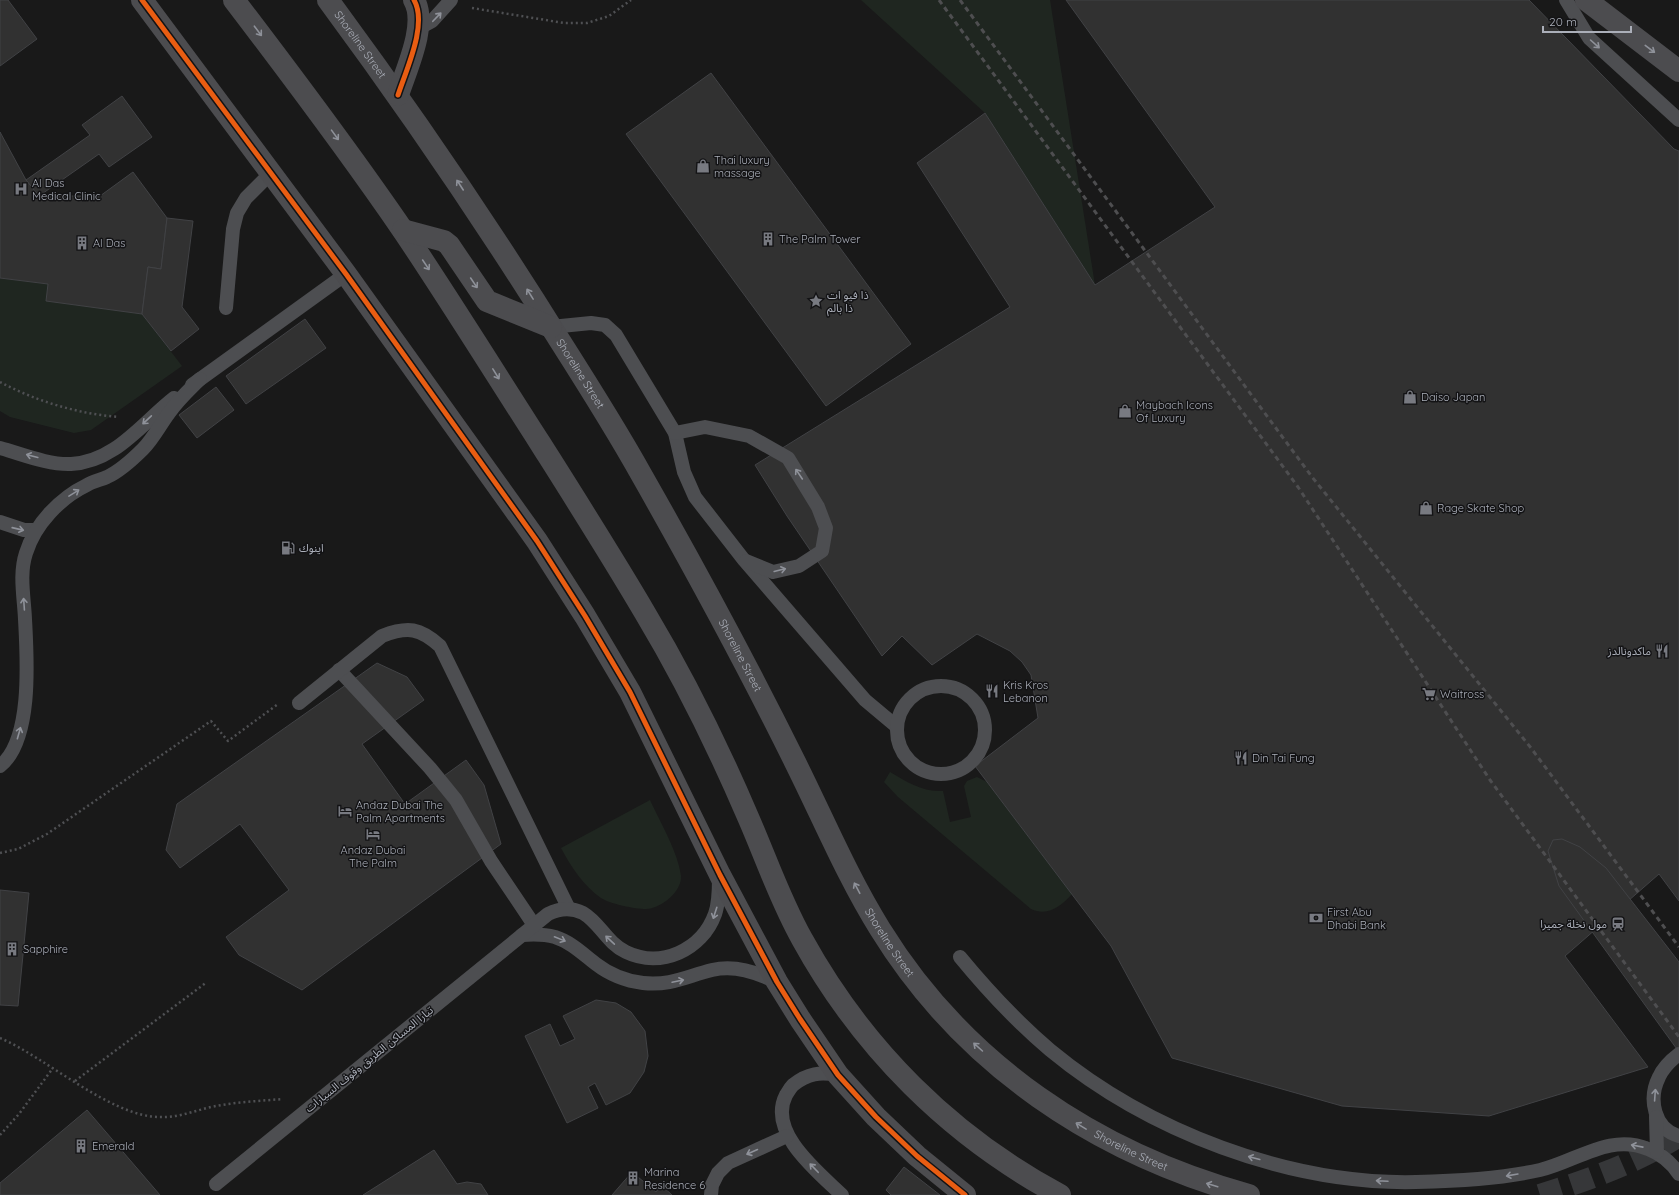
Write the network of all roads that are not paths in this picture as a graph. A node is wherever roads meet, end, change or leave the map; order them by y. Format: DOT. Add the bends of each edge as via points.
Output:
graph roads {
  1 [pos="142,0"];
  2 [pos="234,0"];
  3 [pos="328,0"];
  4 [pos="414,0"];
  5 [pos="1566,0"];
  6 [pos="1586,0"];
  7 [pos="450,2"];
  8 [pos="419,28"];
  9 [pos="1679,71"];
  10 [pos="398,95"];
  11 [pos="1679,120"];
  12 [pos="271,173"];
  13 [pos="403,230"];
  14 [pos="346,274"];
  15 [pos="226,308"];
  16 [pos="551,327"];
  17 [pos="200,380"];
  18 [pos="675,433"];
  19 [pos="0,448"];
  20 [pos="0,522"];
  21 [pos="36,530"];
  22 [pos="744,560"];
  23 [pos="339,670"];
  24 [pos="299,702"];
  25 [pos="896,726"];
  26 [pos="0,766"];
  27 [pos="720,875"];
  28 [pos="569,909"];
  29 [pos="534,925"];
  30 [pos="522,935"];
  31 [pos="960,957"];
  32 [pos="777,982"];
  33 [pos="1679,1054"];
  34 [pos="838,1075"];
  35 [pos="1656,1115"];
  36 [pos="787,1136"];
  37 [pos="1679,1136"];
  38 [pos="1657,1152"];
  39 [pos="1679,1174"];
  40 [pos="216,1184"];
  41 [pos="711,1195"];
  42 [pos="842,1195"];
  43 [pos="965,1195"];
  44 [pos="1060,1195"];
  45 [pos="1249,1195"];
  1 -- 12 [label="main road"];
  2 -- 13 [label="main road, one-way"];
  3 -- 10 [label="main road, Shoreline Street"];
  4 -- 8 [label="main road" via="419,16"];
  5 -- 11 [label="lane, one-way" via="1589,38"];
  6 -- 9 [label="main road, one-way"];
  8 -- 7 [label="lane, one-way" via="432,21"];
  8 -- 10 [label="main road"];
  16 -- 10 [label="main road, Shoreline Street, one-way"];
  12 -- 14 [label="main road"];
  12 -- 15 [label="lane" via="246,198 237,213 233,229"];
  13 -- 16 [label="main road, one-way" via="444,241 449,245 487,301"];
  13 -- 44 [label="main road, one-way" via="460,316 648,616 717,750 799,935 826,980 856,1024 927,1102 967,1136 1010,1167"];
  14 -- 17 [label="lane"];
  14 -- 27 [label="main road" via="537,541 586,616 630,692"];
  16 -- 18 [label="lane" via="592,323 605,325 616,336"];
  45 -- 16 [label="main road, Shoreline Street, one-way" via="1166,1168 1123,1149 1081,1126 1005,1071 970,1040 922,987 881,930 858,890 797,764 712,601 622,440"];
  17 -- 19 [label="lane, one-way" via="148,419 117,448 87,462 54,462"];
  21 -- 17 [label="lane, one-way" via="50,512 67,497 127,464 144,448 170,411"];
  18 -- 22 [label="lane" via="684,472 695,497"];
  22 -- 18 [label="lane, one-way" via="773,572 799,566 822,551 826,528 818,507 788,458 749,436 705,427"];
  20 -- 21 [label="lane, one-way" via="24,530"];
  26 -- 21 [label="lane, one-way" via="14,748 20,731 27,663 23,567"];
  22 -- 25 [label="lane" via="865,700"];
  23 -- 24 [label="lane"];
  23 -- 28 [label="lane" via="382,636 397,630 413,630 428,635 440,646"];
  23 -- 29 [label="lane" via="430,768 456,800 491,861"];
  25 -- 25 [label="lane" via="898,742 904,755 915,767 929,773 960,771 972,762 981,749 985,734 981,714 970,697 945,686 931,687 918,692 907,701"];
  27 -- 28 [label="lane, one-way" via="716,913 709,927 687,949 672,956 641,957 626,952 612,943 593,921 582,913"];
  27 -- 32 [label="main road"];
  28 -- 29 [label="lane, تيارا المساكن الطريق وقوف السيارات" via="558,909"];
  29 -- 30 [label="lane, تيارا المساكن الطريق وقوف السيارات"];
  30 -- 32 [label="lane, one-way" via="556,937 571,944 612,974 644,983 679,981 711,970 727,968 762,974"];
  30 -- 40 [label="lane, تيارا المساكن الطريق وقوف السيارات"];
  38 -- 31 [label="lane, one-way" via="1638,1145 1618,1144 1598,1148 1542,1169 1485,1178 1412,1182 1326,1175 1241,1154 1160,1121 1086,1077 1018,1022"];
  32 -- 34 [label="main road"];
  35 -- 33 [label="lane, one-way" via="1655,1089 1659,1077 1665,1067"];
  34 -- 36 [label="lane" via="822,1072 804,1076 791,1087 783,1102 781,1119"];
  34 -- 43 [label="main road" via="881,1122 917,1156"];
  35 -- 37 [label="lane" via="1661,1126"];
  35 -- 38 [label="lane"];
  36 -- 41 [label="lane, one-way" via="728,1163 718,1173 712,1185"];
  42 -- 36 [label="lane, one-way"];
  38 -- 39 [label="lane" via="1673,1165"];
}
